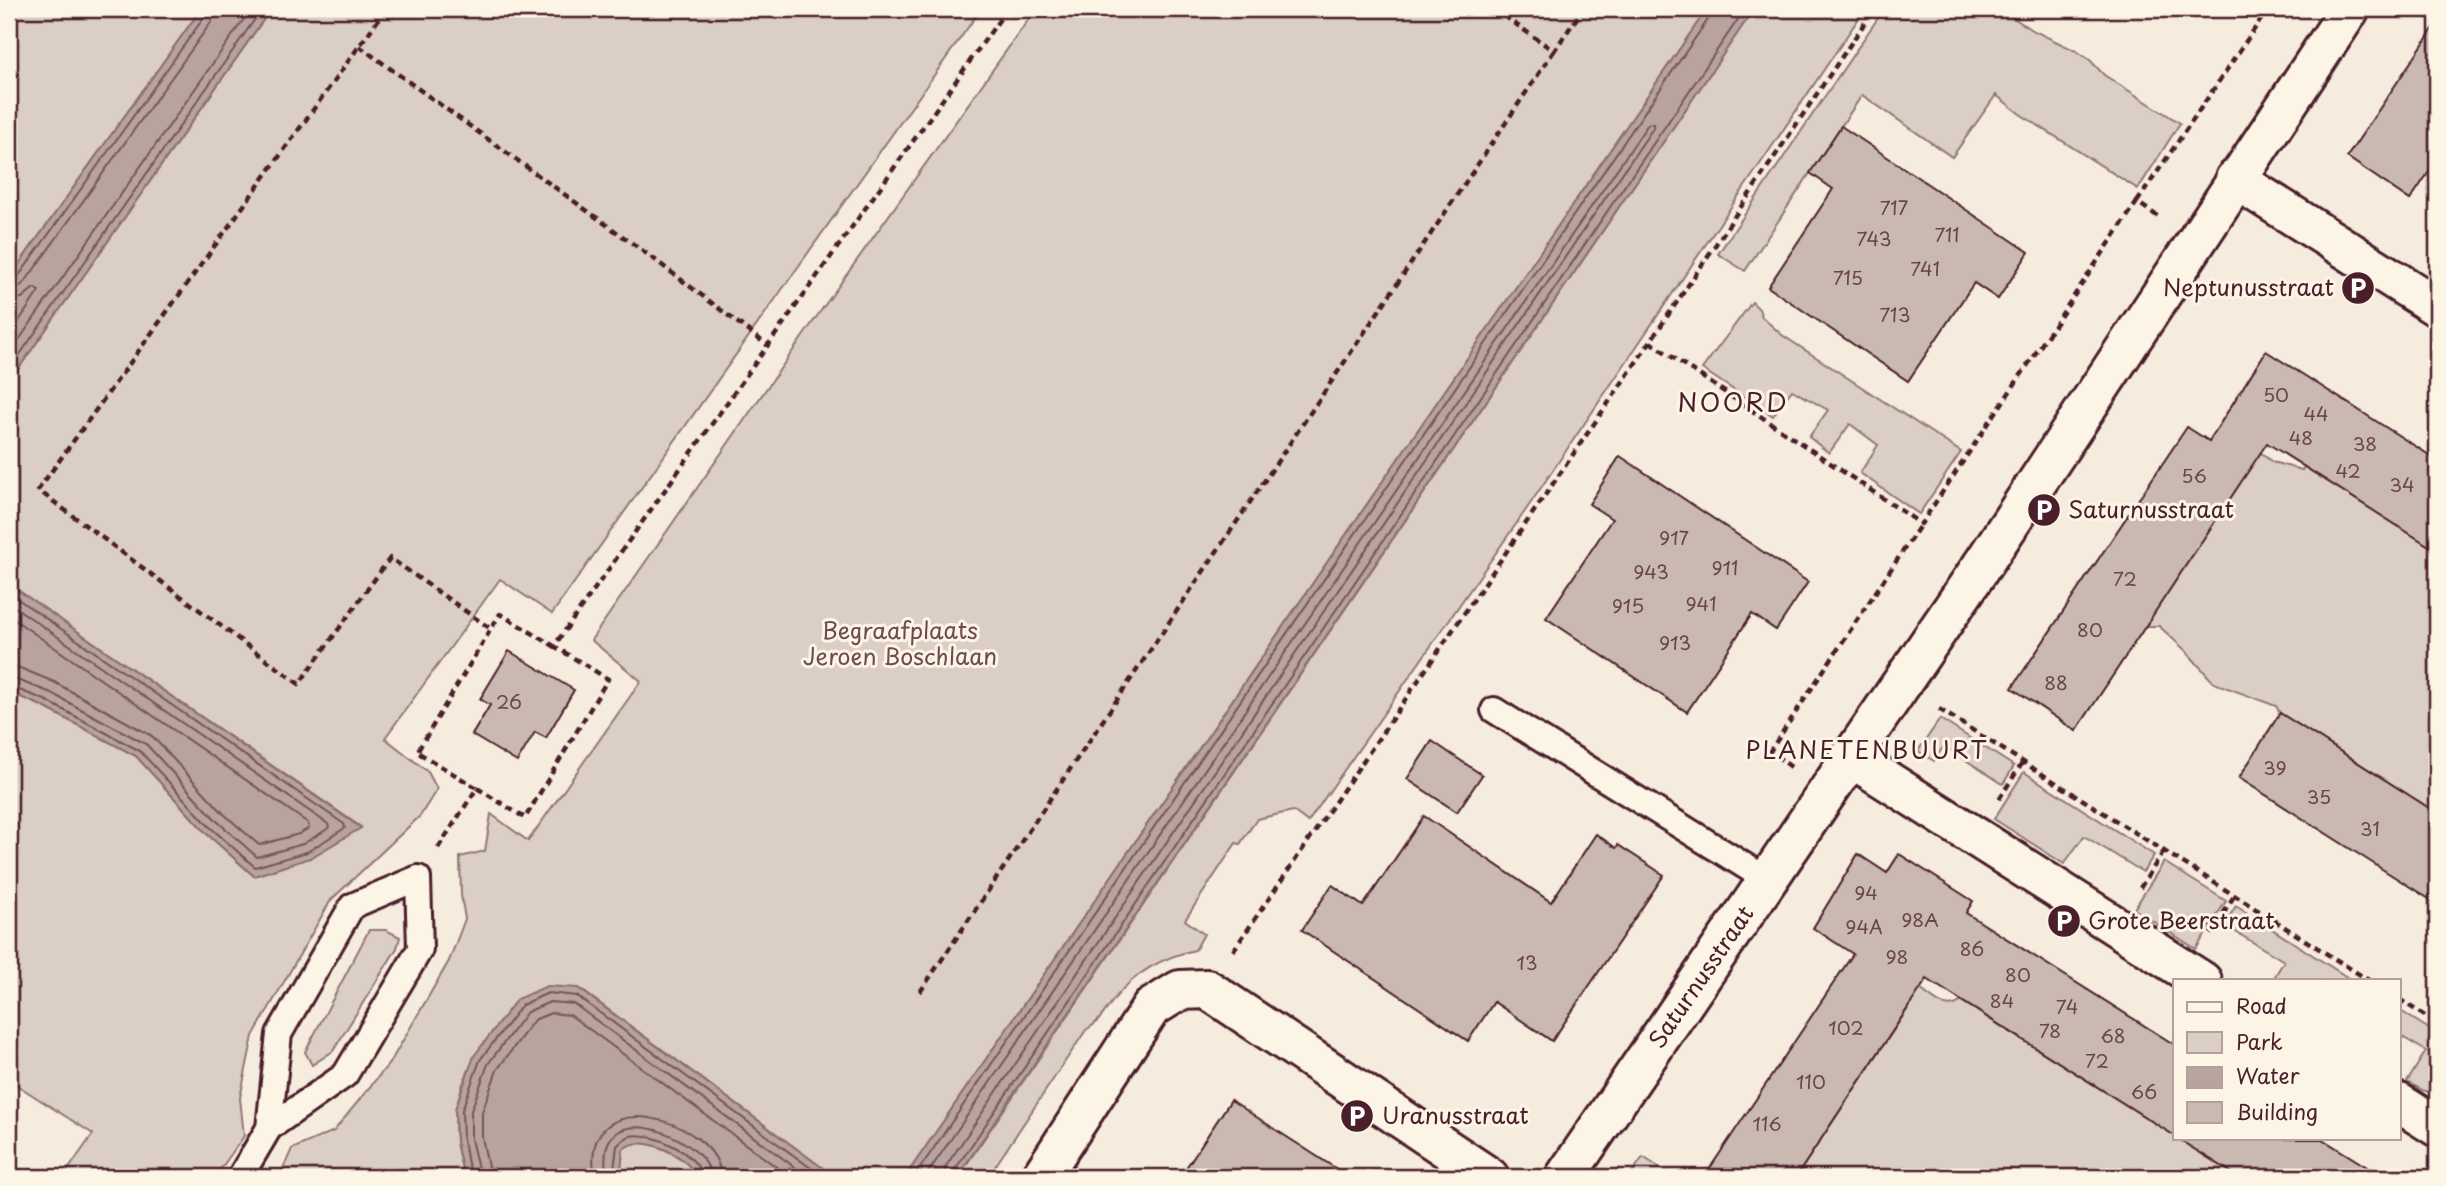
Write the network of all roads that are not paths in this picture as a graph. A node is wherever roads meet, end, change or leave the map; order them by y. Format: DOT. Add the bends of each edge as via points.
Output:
graph roads {
  1 [pos="2350,9"];
  2 [pos="2235,179"];
  3 [pos="2437,307"];
  4 [pos="1494,710"];
  5 [pos="1850,757"];
  6 [pos="1766,879"];
  7 [pos="2199,979"];
  8 [pos="2400,1104"];
  9 [pos="2437,1127"];
  10 [pos="269,1128"];
  11 [pos="240,1177"];
  12 [pos="1041,1177"];
  13 [pos="1489,1177"];
  14 [pos="1565,1177"];
  1 -- 2 [label="street, Saturnusstraat"];
  2 -- 3 [label="street"];
  2 -- 5 [label="street, Saturnusstraat" via="1985,561"];
  4 -- 6 [label="lane"];
  5 -- 6 [label="street, Saturnusstraat"];
  5 -- 7 [label="street"];
  6 -- 14 [label="street, Saturnusstraat"];
  8 -- 9 [label="street"];
  10 -- 10 [label="lane" via="345,1075 352,1064 420,949 418,878 352,905 279,1034"];
  10 -- 11 [label="lane"];
  12 -- 13 [label="street" via="1151,1008 1180,990 1207,989"];
}
